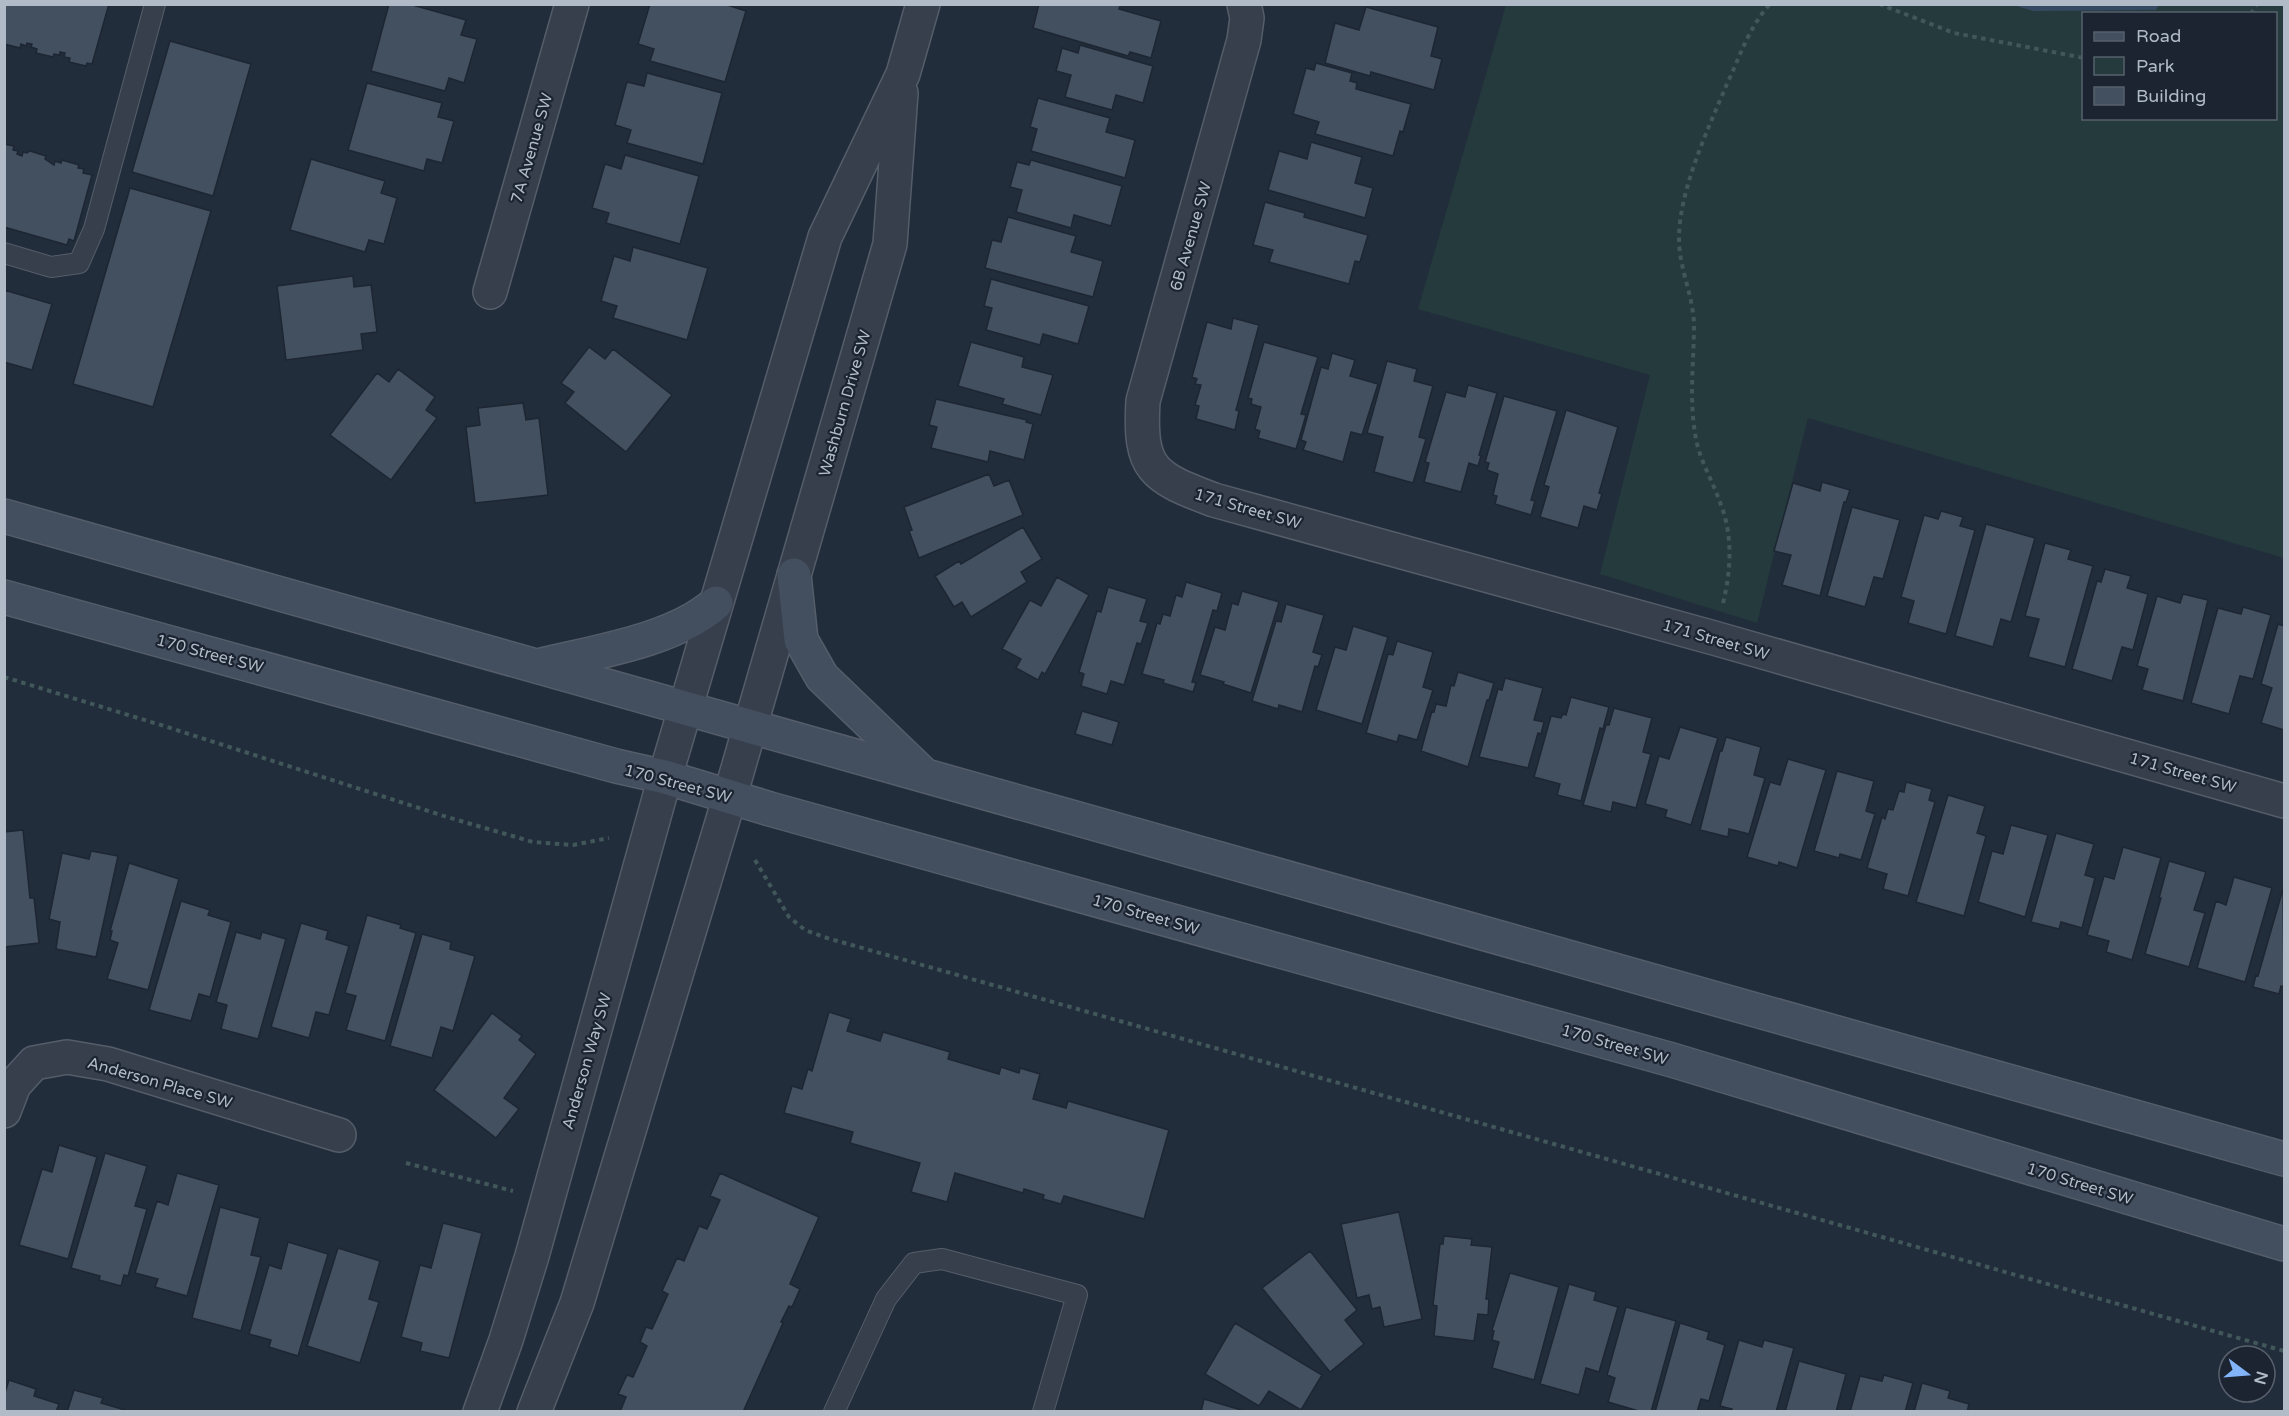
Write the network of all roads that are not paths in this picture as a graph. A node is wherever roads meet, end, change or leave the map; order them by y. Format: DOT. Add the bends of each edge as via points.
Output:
graph roads {
  1 [pos="155,4"];
  2 [pos="572,4"];
  3 [pos="923,4"];
  4 [pos="1244,4"];
  5 [pos="903,74"];
  6 [pos="4,253"];
  7 [pos="490,292"];
  8 [pos="1152,467"];
  9 [pos="4,516"];
  10 [pos="794,575"];
  11 [pos="4,597"];
  12 [pos="716,603"];
  13 [pos="540,666"];
  14 [pos="686,707"];
  15 [pos="751,726"];
  16 [pos="665,777"];
  17 [pos="927,777"];
  18 [pos="730,796"];
  19 [pos="2284,801"];
  20 [pos="4,1111"];
  21 [pos="339,1136"];
  22 [pos="2284,1159"];
  23 [pos="2284,1244"];
  24 [pos="480,1412"];
  25 [pos="534,1412"];
  26 [pos="834,1412"];
  27 [pos="1043,1412"];
  1 -- 6 [label="lane" via="94,229 79,263 51,267"];
  2 -- 7 [label="street, 7A Avenue SW"];
  3 -- 5 [label="street, Washburn Drive SW"];
  4 -- 8 [label="street, 6B Avenue SW" via="1244,39 1143,401 1144,452"];
  5 -- 10 [label="street, Washburn Drive SW" via="890,244"];
  5 -- 12 [label="street, Washburn Drive SW" via="825,237"];
  8 -- 19 [label="street, 171 Street SW" via="1187,490 1214,500"];
  9 -- 13 [label="main road"];
  10 -- 15 [label="street, Washburn Drive SW"];
  10 -- 17 [label="main road" via="801,640 822,677"];
  11 -- 16 [label="main road, 170 Street SW"];
  12 -- 13 [label="main road" via="702,615 643,640"];
  12 -- 14 [label="street, Washburn Drive SW"];
  13 -- 14 [label="main road"];
  14 -- 15 [label="main road"];
  14 -- 16 [label="street, Anderson Way SW"];
  15 -- 17 [label="main road"];
  15 -- 18 [label="street"];
  16 -- 18 [label="main road, 170 Street SW"];
  16 -- 24 [label="street, Anderson Way SW" via="532,1256"];
  17 -- 22 [label="main road"];
  18 -- 23 [label="main road, 170 Street SW" via="1672,1060"];
  18 -- 25 [label="street" via="577,1303"];
  20 -- 21 [label="street, Anderson Place SW" via="14,1085 34,1063 66,1057 108,1064"];
  26 -- 27 [label="lane" via="886,1299 914,1263 942,1259 1077,1295"];
}
